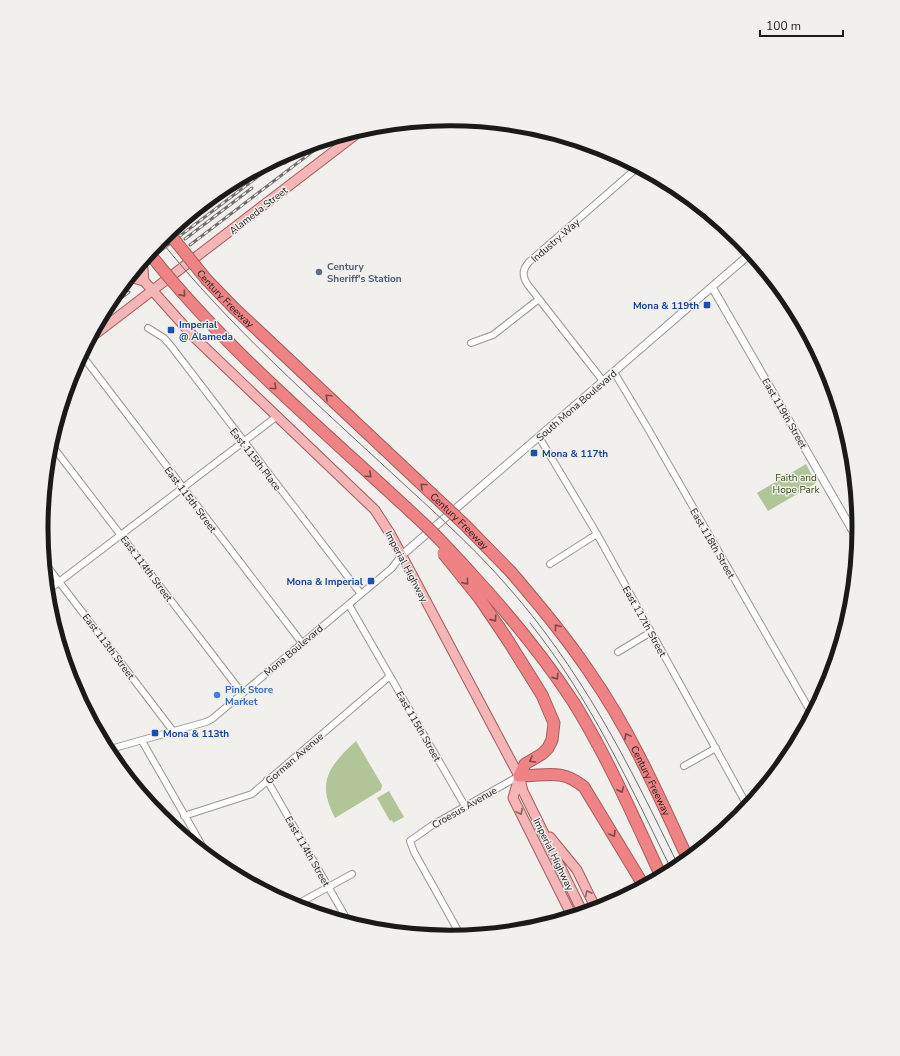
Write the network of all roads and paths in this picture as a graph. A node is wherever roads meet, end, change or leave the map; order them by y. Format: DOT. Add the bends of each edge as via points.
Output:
graph roads {
  1 [pos="350,139"];
  2 [pos="634,170"];
  3 [pos="173,238"];
  4 [pos="746,257"];
  5 [pos="153,258"];
  6 [pos="143,268"];
  7 [pos="135,279"];
  8 [pos="144,281"];
  9 [pos="712,287"];
  10 [pos="153,292"];
  11 [pos="539,299"];
  12 [pos="148,328"];
  13 [pos="99,332"];
  14 [pos="471,342"];
  15 [pos="85,359"];
  16 [pos="614,372"];
  17 [pos="603,382"];
  18 [pos="276,416"];
  19 [pos="539,437"];
  20 [pos="243,441"];
  21 [pos="56,451"];
  22 [pos="182,488"];
  23 [pos="852,530"];
  24 [pos="121,534"];
  25 [pos="597,534"];
  26 [pos="402,556"];
  27 [pos="550,564"];
  28 [pos="50,569"];
  29 [pos="60,581"];
  30 [pos="52,587"];
  31 [pos="361,594"];
  32 [pos="484,596"];
  33 [pos="349,605"];
  34 [pos="651,632"];
  35 [pos="302,643"];
  36 [pos="618,652"];
  37 [pos="390,676"];
  38 [pos="242,693"];
  39 [pos="809,709"];
  40 [pos="173,731"];
  41 [pos="142,741"];
  42 [pos="114,748"];
  43 [pos="716,748"];
  44 [pos="684,766"];
  45 [pos="519,776"];
  46 [pos="268,780"];
  47 [pos="745,801"];
  48 [pos="465,806"];
  49 [pos="184,816"];
  50 [pos="540,825"];
  51 [pos="200,843"];
  52 [pos="685,854"];
  53 [pos="659,871"];
  54 [pos="352,874"];
  55 [pos="641,881"];
  56 [pos="328,886"];
  57 [pos="302,901"];
  58 [pos="593,903"];
  59 [pos="581,908"];
  60 [pos="570,912"];
  61 [pos="344,915"];
  62 [pos="458,930"];
  1 -- 10 [label="main road, Alameda Street"];
  2 -- 11 [label="street, Industry Way" via="526,266 524,277"];
  52 -- 3 [label="highway, Century Freeway, one-way, bridge" via="640,760 591,674 556,624 465,524 234,308 206,279"];
  4 -- 9 [label="street, South Mona Boulevard"];
  5 -- 32 [label="highway, one-way, bridge" via="232,346 427,527 445,556"];
  6 -- 8 [label="main road, Imperial Highway"];
  7 -- 8 [label="main road, Imperial Highway"];
  8 -- 10 [label="main road, Imperial Highway"];
  9 -- 16 [label="street, South Mona Boulevard"];
  9 -- 23 [label="street, East 119th Street"];
  10 -- 13 [label="main road, Alameda Street"];
  10 -- 18 [label="main road, Imperial Highway" via="195,338"];
  11 -- 14 [label="street" via="492,335"];
  11 -- 17 [label="street, Industry Way"];
  12 -- 20 [label="street, East 115th Place" via="171,346"];
  15 -- 22 [label="street, East 115th Street"];
  16 -- 17 [label="street, South Mona Boulevard"];
  16 -- 39 [label="street, East 118th Street"];
  17 -- 19 [label="street, South Mona Boulevard"];
  18 -- 20 [label="street"];
  18 -- 26 [label="main road, Imperial Highway" via="375,510"];
  19 -- 25 [label="street, East 117th Street"];
  19 -- 26 [label="street, South Mona Boulevard"];
  20 -- 22 [label="street"];
  20 -- 31 [label="street, East 115th Place"];
  21 -- 24 [label="street, East 114th Street"];
  22 -- 24 [label="street"];
  22 -- 35 [label="street, East 115th Street"];
  24 -- 29 [label="street"];
  24 -- 38 [label="street, East 114th Street"];
  25 -- 27 [label="street"];
  25 -- 34 [label="street, East 117th Street"];
  26 -- 31 [label="street, Mona Boulevard" via="392,568"];
  26 -- 45 [label="main road, Imperial Highway"];
  28 -- 29 [label="street, East 113th Street"];
  29 -- 30 [label="street"];
  29 -- 40 [label="street, East 113th Street"];
  31 -- 33 [label="street, Mona Boulevard"];
  32 -- 45 [label="highway, one-way" via="538,689 554,723 552,740 548,748 524,764"];
  32 -- 53 [label="highway, one-way" via="543,658 574,704 611,769"];
  33 -- 35 [label="street, Mona Boulevard"];
  33 -- 37 [label="street, East 115th Street"];
  34 -- 36 [label="street"];
  34 -- 43 [label="street, East 117th Street"];
  35 -- 38 [label="street, Mona Boulevard"];
  37 -- 46 [label="street, Gorman Avenue"];
  37 -- 48 [label="street, East 115th Street"];
  38 -- 40 [label="street, Mona Boulevard" via="208,721"];
  40 -- 41 [label="street, Mona Boulevard"];
  41 -- 42 [label="street, Mona Boulevard"];
  41 -- 49 [label="street"];
  43 -- 44 [label="street"];
  43 -- 47 [label="street, East 117th Street"];
  45 -- 48 [label="street, Croesus Avenue"];
  45 -- 50 [label="main road, Imperial Highway" via="523,791"];
  45 -- 55 [label="highway, one-way" via="553,773 574,778 584,787"];
  45 -- 60 [label="main road, one-way" via="513,798"];
  46 -- 49 [label="street, Gorman Avenue" via="252,794"];
  46 -- 56 [label="street, East 114th Street"];
  48 -- 62 [label="street, Croesus Avenue" via="410,841"];
  49 -- 51 [label="street"];
  58 -- 50 [label="main road, one-way" via="577,870"];
  50 -- 59 [label="main road, Imperial Highway"];
  54 -- 56 [label="street"];
  56 -- 57 [label="street"];
  56 -- 61 [label="street, East 114th Street"];
}
